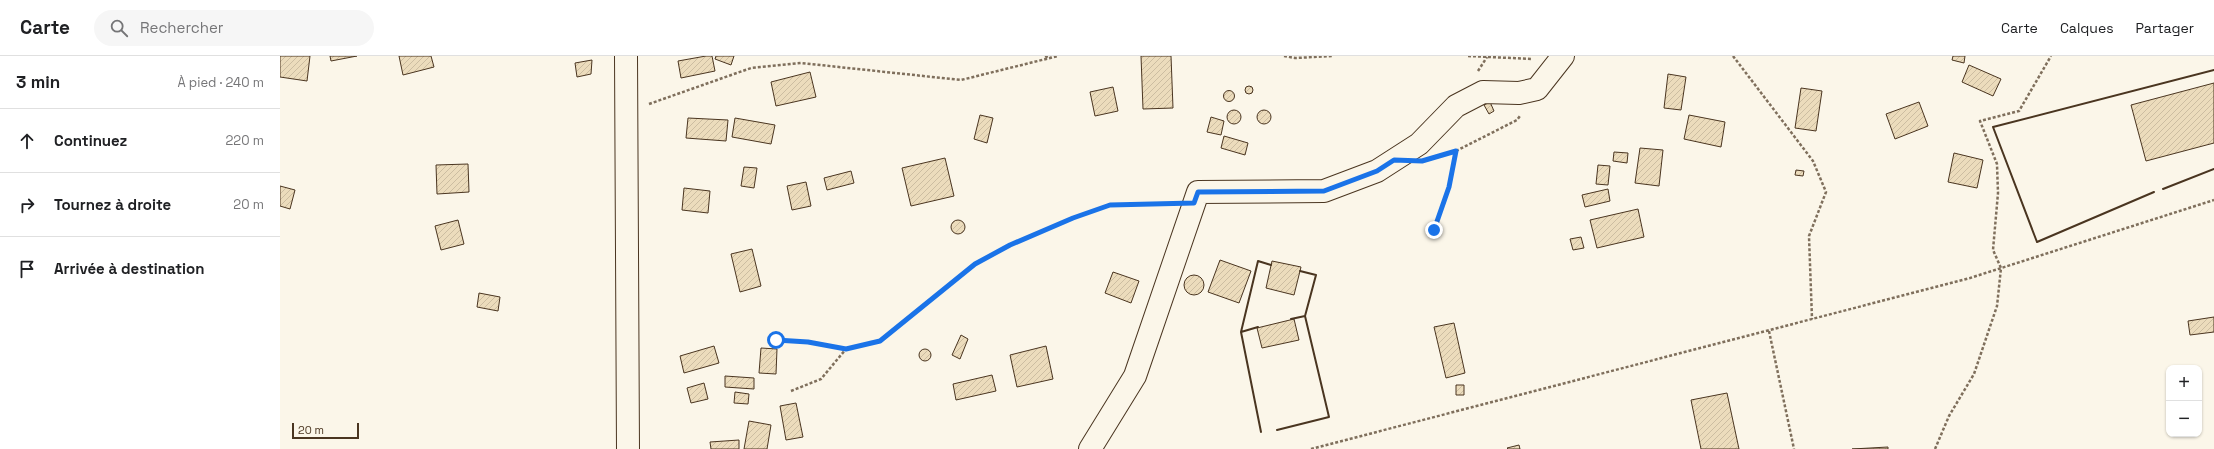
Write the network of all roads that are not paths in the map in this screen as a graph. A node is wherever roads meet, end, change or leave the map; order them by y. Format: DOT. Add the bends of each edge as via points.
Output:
graph roads {
  1 [pos="626,56"];
  2 [pos="1562,57"];
  3 [pos="628,449"];
  4 [pos="1090,449"];
  1 -- 3 [label="street"];
  2 -- 4 [label="street" via="1537,89 1519,93 1483,92 1456,106 1419,144 1377,171 1324,191 1198,192 1135,376"];
}
